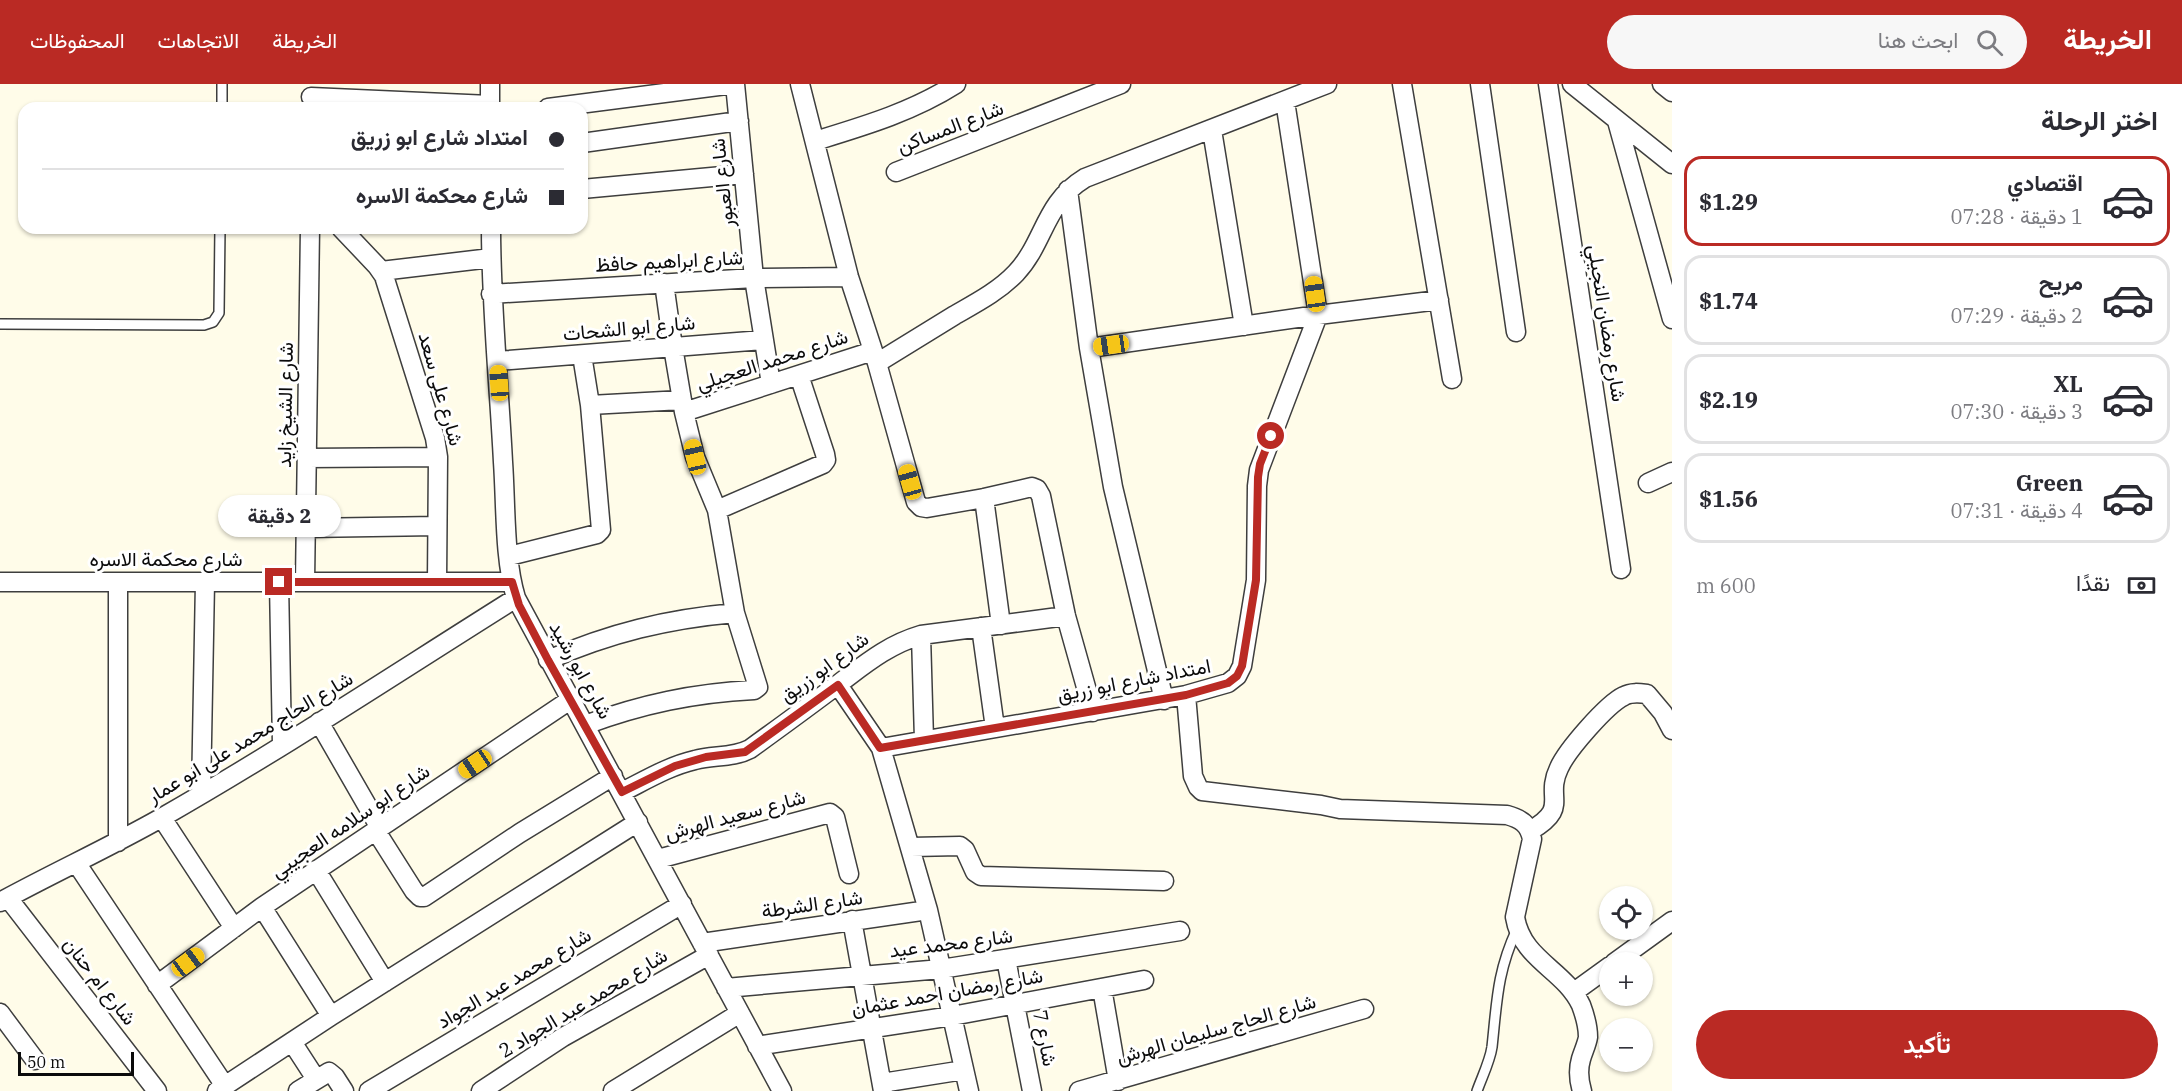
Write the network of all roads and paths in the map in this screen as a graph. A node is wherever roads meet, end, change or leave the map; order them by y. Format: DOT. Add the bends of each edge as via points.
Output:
graph roads {
  1 [pos="222,84"];
  2 [pos="490,84"];
  3 [pos="734,84"];
  4 [pos="800,84"];
  5 [pos="956,84"];
  6 [pos="1121,84"];
  7 [pos="1327,84"];
  8 [pos="1402,84"];
  9 [pos="1480,84"];
  10 [pos="1548,84"];
  11 [pos="1572,84"];
  12 [pos="1662,84"];
  13 [pos="1672,92"];
  14 [pos="410,93"];
  15 [pos="311,96"];
  16 [pos="1286,100"];
  17 [pos="222,102"];
  18 [pos="461,102"];
  19 [pos="490,102"];
  20 [pos="588,103"];
  21 [pos="739,121"];
  22 [pos="1617,121"];
  23 [pos="1212,130"];
  24 [pos="815,141"];
  25 [pos="588,142"];
  26 [pos="1672,164"];
  27 [pos="896,172"];
  28 [pos="744,174"];
  29 [pos="588,188"];
  30 [pos="1068,190"];
  31 [pos="220,234"];
  32 [pos="310,234"];
  33 [pos="346,234"];
  34 [pos="491,234"];
  35 [pos="491,258"];
  36 [pos="381,272"];
  37 [pos="849,277"];
  38 [pos="754,279"];
  39 [pos="664,283"];
  40 [pos="491,294"];
  41 [pos="1438,300"];
  42 [pos="1318,315"];
  43 [pos="1672,319"];
  44 [pos="0,324"];
  45 [pos="1244,326"];
  46 [pos="1516,332"];
  47 [pos="764,340"];
  48 [pos="673,347"];
  49 [pos="1089,348"];
  50 [pos="582,354"];
  51 [pos="875,357"];
  52 [pos="497,361"];
  53 [pos="799,375"];
  54 [pos="1452,379"];
  55 [pos="771,384"];
  56 [pos="590,405"];
  57 [pos="683,406"];
  58 [pos="438,457"];
  59 [pos="307,458"];
  60 [pos="1672,472"];
  61 [pos="1648,483"];
  62 [pos="984,498"];
  63 [pos="717,510"];
  64 [pos="437,526"];
  65 [pos="306,528"];
  66 [pos="509,556"];
  67 [pos="1621,570"];
  68 [pos="0,582"];
  69 [pos="118,582"];
  70 [pos="205,582"];
  71 [pos="279,582"];
  72 [pos="305,582"];
  73 [pos="437,582"];
  74 [pos="514,590"];
  75 [pos="735,613"];
  76 [pos="1066,616"];
  77 [pos="1001,625"];
  78 [pos="981,627"];
  79 [pos="921,635"];
  80 [pos="548,660"];
  81 [pos="838,685"];
  82 [pos="1186,695"];
  83 [pos="570,699"];
  84 [pos="1164,700"];
  85 [pos="1093,712"];
  86 [pos="319,722"];
  87 [pos="585,725"];
  88 [pos="995,728"];
  89 [pos="1672,730"];
  90 [pos="924,740"];
  91 [pos="282,745"];
  92 [pos="880,748"];
  93 [pos="618,784"];
  94 [pos="201,795"];
  95 [pos="162,818"];
  96 [pos="638,822"];
  97 [pos="378,829"];
  98 [pos="1530,831"];
  99 [pos="118,842"];
  100 [pos="911,847"];
  101 [pos="658,859"];
  102 [pos="77,864"];
  103 [pos="316,870"];
  104 [pos="849,874"];
  105 [pos="1164,881"];
  106 [pos="4,900"];
  107 [pos="682,904"];
  108 [pos="262,907"];
  109 [pos="928,909"];
  110 [pos="852,920"];
  111 [pos="1672,921"];
  112 [pos="234,928"];
  113 [pos="1517,929"];
  114 [pos="1180,931"];
  115 [pos="705,949"];
  116 [pos="1629,952"];
  117 [pos="1006,959"];
  118 [pos="941,969"];
  119 [pos="1599,974"];
  120 [pos="862,977"];
  121 [pos="1144,980"];
  122 [pos="385,982"];
  123 [pos="157,985"];
  124 [pos="726,988"];
  125 [pos="1102,988"];
  126 [pos="1574,992"];
  127 [pos="1015,1004"];
  128 [pos="1364,1009"];
  129 [pos="0,1013"];
  130 [pos="740,1013"];
  131 [pos="331,1016"];
  132 [pos="952,1016"];
  133 [pos="872,1029"];
  134 [pos="292,1042"];
  135 [pos="757,1046"];
  136 [pos="35,1060"];
  137 [pos="964,1070"];
  138 [pos="316,1079"];
  139 [pos="1118,1081"];
  140 [pos="883,1087"];
  141 [pos="221,1088"];
  142 [pos="157,1091"];
  143 [pos="298,1091"];
  144 [pos="344,1091"];
  145 [pos="369,1091"];
  146 [pos="481,1091"];
  147 [pos="613,1091"];
  148 [pos="782,1091"];
  149 [pos="969,1091"];
  150 [pos="1032,1091"];
  151 [pos="1081,1091"];
  152 [pos="1477,1091"];
  153 [pos="1582,1091"];
  1 -- 17 [label="lane"];
  2 -- 19 [label="street"];
  3 -- 20 [label="street"];
  3 -- 21 [label="street, شارع العبور"];
  4 -- 24 [label="street"];
  5 -- 24 [label="street" via="891,117"];
  6 -- 27 [label="street, شارع المساكن"];
  7 -- 16 [label="street"];
  8 -- 41 [label="street"];
  9 -- 46 [label="street"];
  10 -- 67 [label="street, شارع رمضان النجيلي"];
  11 -- 22 [label="street"];
  12 -- 13 [label="street"];
  14 -- 15 [label="street"];
  14 -- 18 [label="street"];
  16 -- 23 [label="street"];
  16 -- 42 [label="street"];
  21 -- 25 [label="street"];
  21 -- 28 [label="street, شارع العبور"];
  22 -- 26 [label="street"];
  22 -- 43 [label="street"];
  23 -- 30 [label="street" via="1084,178"];
  23 -- 45 [label="street"];
  24 -- 37 [label="street"];
  28 -- 29 [label="street"];
  28 -- 38 [label="street, شارع العبور"];
  30 -- 49 [label="street"];
  30 -- 51 [label="street, شارع محمد العجيلي" via="1052,210 1026,262 1013,276 990,294"];
  31 -- 44 [label="lane" via="219,313 213,322"];
  32 -- 59 [label="street, شارع الشيخ زايد"];
  33 -- 36 [label="street, شارع على سعد"];
  34 -- 35 [label="street, شارع ابو رشيد"];
  35 -- 36 [label="street"];
  35 -- 40 [label="street, شارع ابو رشيد"];
  36 -- 58 [label="street, شارع على سعد"];
  37 -- 38 [label="street, شارع ابراهيم حافظ"];
  37 -- 51 [label="street"];
  38 -- 39 [label="street, شارع ابراهيم حافظ"];
  38 -- 47 [label="street, شارع العبور"];
  39 -- 40 [label="street, شارع ابراهيم حافظ"];
  39 -- 48 [label="street"];
  40 -- 52 [label="street, شارع ابو رشيد"];
  41 -- 42 [label="street"];
  41 -- 54 [label="street"];
  42 -- 45 [label="street"];
  42 -- 82 [label="street, امتداد شارع ابو زريق" via="1259,470 1256,580 1242,666 1228,683"];
  45 -- 49 [label="street"];
  47 -- 48 [label="street, شارع ابو الشحات"];
  47 -- 55 [label="street, شارع العبور"];
  48 -- 50 [label="street, شارع ابو الشحات"];
  48 -- 57 [label="street"];
  49 -- 84 [label="street" via="1113,487"];
  50 -- 52 [label="street, شارع ابو الشحات"];
  50 -- 56 [label="street"];
  51 -- 53 [label="street, شارع محمد العجيلي"];
  51 -- 62 [label="street" via="916,502 927,508"];
  52 -- 66 [label="street, شارع ابو رشيد"];
  53 -- 55 [label="street, شارع محمد العجيلي"];
  53 -- 63 [label="street" via="826,460"];
  55 -- 57 [label="street, شارع محمد العجيلي"];
  56 -- 57 [label="street, شارع محمد العجيلي"];
  56 -- 66 [label="street" via="602,528 597,534"];
  57 -- 63 [label="street" via="695,457"];
  58 -- 59 [label="street"];
  58 -- 64 [label="street, شارع على سعد"];
  59 -- 65 [label="street, شارع الشيخ زايد"];
  60 -- 61 [label="street"];
  62 -- 76 [label="street" via="1037,489"];
  62 -- 77 [label="street"];
  63 -- 75 [label="street"];
  64 -- 65 [label="street"];
  64 -- 73 [label="street, شارع على سعد"];
  65 -- 72 [label="street, شارع الشيخ زايد"];
  66 -- 74 [label="street, شارع ابو رشيد"];
  68 -- 69 [label="street, شارع محكمة الاسره"];
  69 -- 70 [label="street, شارع محكمة الاسره"];
  69 -- 99 [label="street"];
  70 -- 71 [label="street, شارع محكمة الاسره"];
  70 -- 94 [label="street"];
  71 -- 72 [label="street, شارع محكمة الاسره"];
  71 -- 91 [label="street"];
  72 -- 73 [label="street, شارع محكمة الاسره"];
  73 -- 74 [label="street, شارع محكمة الاسره"];
  74 -- 80 [label="street, شارع ابو رشيد"];
  74 -- 86 [label="street, شارع الحاج محمد على ابو عمار"];
  75 -- 80 [label="street" via="648,625"];
  75 -- 87 [label="street" via="757,689 651,703"];
  76 -- 77 [label="street, شارع ابو زريق"];
  76 -- 85 [label="street"];
  77 -- 78 [label="street, شارع ابو زريق"];
  78 -- 79 [label="street, شارع ابو زريق"];
  78 -- 88 [label="street"];
  79 -- 81 [label="street, شارع ابو زريق" via="883,650"];
  79 -- 90 [label="street"];
  80 -- 83 [label="street, شارع ابو رشيد"];
  81 -- 92 [label="street"];
  81 -- 93 [label="street, شارع ابو زريق" via="745,752 706,757"];
  82 -- 84 [label="street, امتداد شارع ابو زريق"];
  82 -- 98 [label="street" via="1193,776 1202,791 1340,809 1507,815 1519,818"];
  83 -- 87 [label="street, شارع ابو رشيد"];
  83 -- 97 [label="street, شارع ابو سلامه العجيبي"];
  84 -- 85 [label="street, امتداد شارع ابو زريق"];
  85 -- 88 [label="street, امتداد شارع ابو زريق"];
  86 -- 91 [label="street, شارع الحاج محمد على ابو عمار"];
  86 -- 97 [label="street"];
  87 -- 93 [label="street, شارع ابو رشيد"];
  88 -- 90 [label="street, امتداد شارع ابو زريق"];
  89 -- 98 [label="street" via="1647,694 1624,696 1586,730 1563,762 1555,779 1551,816"];
  90 -- 92 [label="street, امتداد شارع ابو زريق"];
  91 -- 94 [label="street, شارع الحاج محمد على ابو عمار"];
  92 -- 100 [label="street"];
  93 -- 96 [label="street, شارع ابو رشيد"];
  93 -- 97 [label="street, شارع ابو زريق" via="520,833 424,897 414,891"];
  94 -- 95 [label="street, شارع الحاج محمد على ابو عمار"];
  95 -- 99 [label="street, شارع الحاج محمد على ابو عمار"];
  95 -- 112 [label="street"];
  96 -- 101 [label="street, شارع ابو رشيد"];
  96 -- 122 [label="street"];
  97 -- 103 [label="street, شارع ابو سلامه العجيبي"];
  98 -- 113 [label="street" via="1532,839 1515,917"];
  99 -- 102 [label="street, شارع الحاج محمد على ابو عمار"];
  100 -- 105 [label="street" via="960,846 981,876"];
  100 -- 109 [label="street"];
  101 -- 104 [label="street, شارع سعيد الهرش" via="830,813 835,817"];
  101 -- 107 [label="street, شارع ابو رشيد"];
  102 -- 106 [label="street, شارع الحاج محمد على ابو عمار"];
  102 -- 123 [label="street"];
  103 -- 108 [label="street, شارع ابو سلامه العجيبي"];
  103 -- 122 [label="street"];
  106 -- 142 [label="street, شارع ام حنان"];
  107 -- 115 [label="street, شارع ابو رشيد"];
  107 -- 145 [label="street, شارع محمد عبد الجواد"];
  108 -- 112 [label="street, شارع ابو سلامه العجيبي"];
  108 -- 131 [label="street"];
  109 -- 110 [label="street, شارع الشرطة"];
  109 -- 118 [label="street"];
  110 -- 115 [label="street, شارع الشرطة"];
  110 -- 120 [label="street"];
  111 -- 116 [label="street"];
  112 -- 123 [label="street, شارع ابو سلامه العجيبي"];
  113 -- 126 [label="street" via="1529,948"];
  113 -- 152 [label="lane" via="1497,992 1492,1047"];
  114 -- 117 [label="street, شارع محمد عيد"];
  115 -- 124 [label="street, شارع ابو رشيد"];
  115 -- 146 [label="street, شارع محمد عبد الجواد 2"];
  117 -- 118 [label="street, شارع محمد عيد"];
  117 -- 127 [label="street, شارع 7"];
  118 -- 120 [label="street, شارع محمد عيد"];
  118 -- 132 [label="street"];
  119 -- 126 [label="street"];
  120 -- 124 [label="street, شارع محمد عيد"];
  120 -- 133 [label="street"];
  121 -- 125 [label="street, شارع رمضان احمد عثمان"];
  122 -- 131 [label="street"];
  123 -- 141 [label="street"];
  124 -- 130 [label="street, شارع ابو رشيد"];
  125 -- 127 [label="street, شارع رمضان احمد عثمان"];
  125 -- 139 [label="street"];
  126 -- 153 [label="street" via="1588,1037 1580,1061"];
  127 -- 132 [label="street, شارع رمضان احمد عثمان"];
  127 -- 150 [label="street, شارع 7"];
  128 -- 139 [label="street, شارع الحاج سليمان الهرش"];
  129 -- 136 [label="street"];
  130 -- 135 [label="street, شارع ابو رشيد"];
  130 -- 147 [label="street"];
  131 -- 134 [label="street"];
  132 -- 133 [label="street, شارع رمضان احمد عثمان"];
  132 -- 137 [label="street"];
  133 -- 135 [label="street, شارع رمضان احمد عثمان"];
  133 -- 140 [label="street"];
  134 -- 138 [label="street"];
  134 -- 141 [label="street"];
  135 -- 148 [label="street, شارع ابو رشيد"];
  137 -- 140 [label="street"];
  137 -- 149 [label="street"];
  138 -- 143 [label="street"];
  138 -- 144 [label="street" via="332,1073"];
  139 -- 151 [label="street, شارع الحاج سليمان الهرش"];
}
